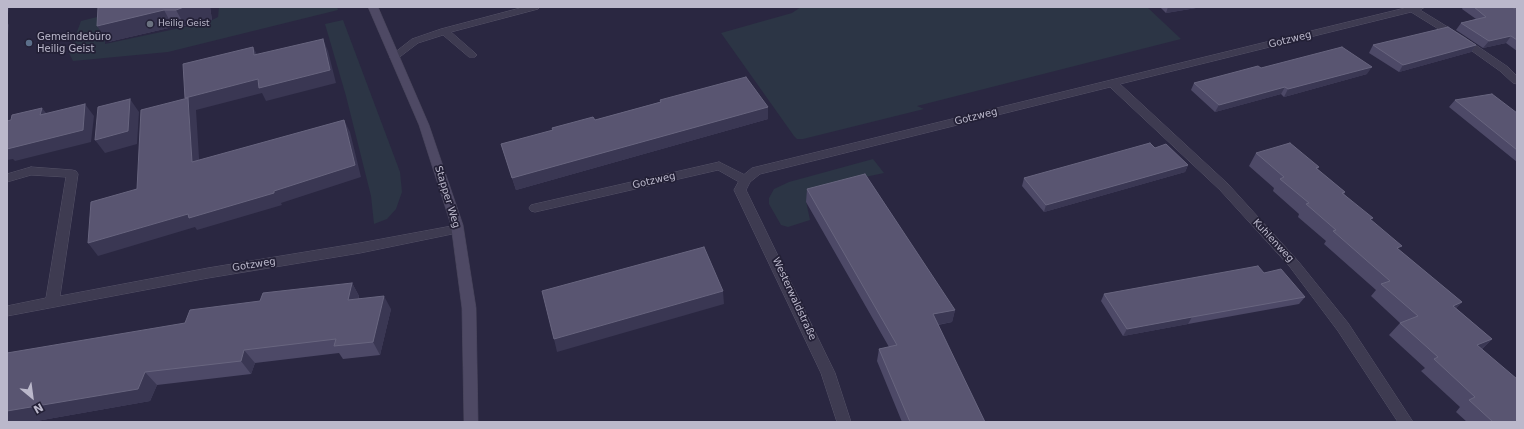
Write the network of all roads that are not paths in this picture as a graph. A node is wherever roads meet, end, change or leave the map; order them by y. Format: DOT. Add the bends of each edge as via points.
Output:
graph roads {
  1 [pos="373,7"];
  2 [pos="535,7"];
  3 [pos="1416,8"];
  4 [pos="444,31"];
  5 [pos="472,55"];
  6 [pos="394,57"];
  7 [pos="1517,81"];
  8 [pos="1113,84"];
  9 [pos="7,178"];
  10 [pos="744,180"];
  11 [pos="535,208"];
  12 [pos="457,229"];
  13 [pos="52,302"];
  14 [pos="7,311"];
  15 [pos="471,422"];
  16 [pos="844,422"];
  17 [pos="1406,422"];
  1 -- 6 [label="main road, Stapper Weg"];
  2 -- 4 [label="street"];
  3 -- 7 [label="street" via="1504,69"];
  3 -- 8 [label="street, Gotzweg"];
  4 -- 5 [label="street"];
  4 -- 6 [label="street" via="415,41"];
  6 -- 12 [label="main road, Stapper Weg" via="424,125"];
  8 -- 10 [label="street, Gotzweg" via="772,166 756,171"];
  8 -- 17 [label="street, Kuhlenweg" via="1224,187 1294,264 1343,327"];
  9 -- 13 [label="street" via="31,171 72,174"];
  10 -- 11 [label="street, Gotzweg" via="719,166"];
  10 -- 16 [label="street, Westerwaldstraße" via="740,190 828,373"];
  12 -- 13 [label="street, Gotzweg"];
  12 -- 15 [label="main road, Stapper Weg" via="469,308"];
  13 -- 14 [label="street, Gotzweg"];
}
